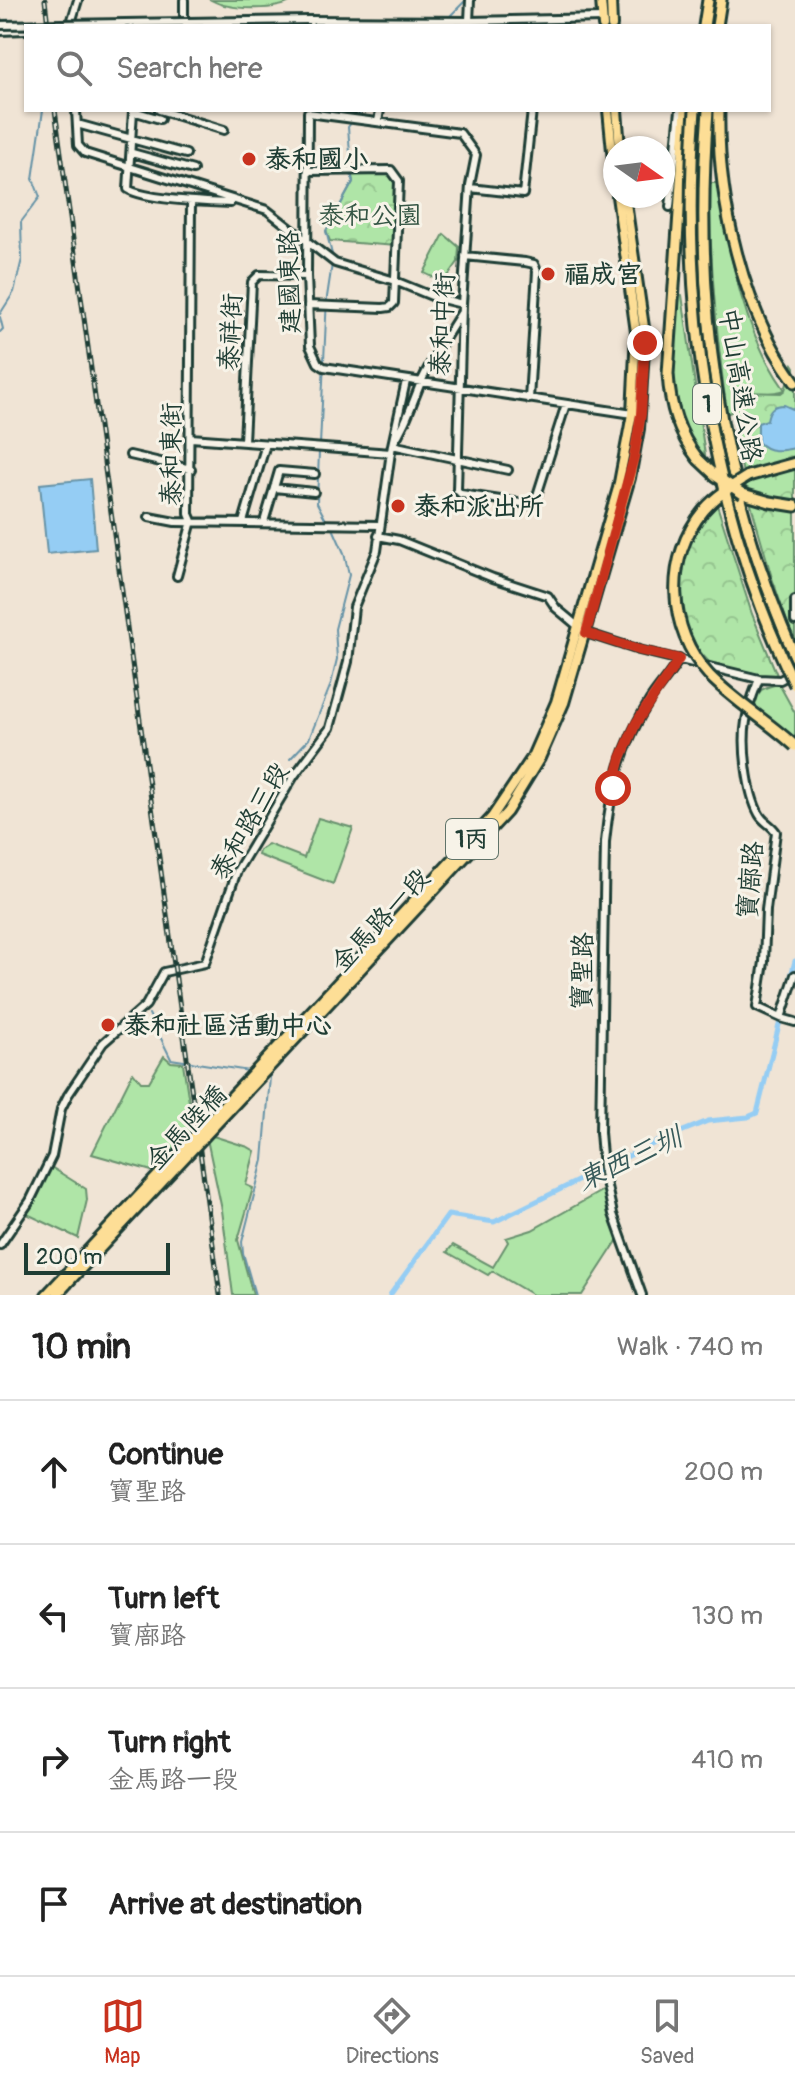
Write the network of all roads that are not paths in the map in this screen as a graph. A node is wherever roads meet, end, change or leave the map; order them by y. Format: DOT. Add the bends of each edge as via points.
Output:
graph roads {
  1 [pos="78,0"];
  2 [pos="184,0"];
  3 [pos="470,0"];
  4 [pos="601,0"];
  5 [pos="611,0"];
  6 [pos="708,0"];
  7 [pos="721,2"];
  8 [pos="469,21"];
  9 [pos="705,22"];
  10 [pos="309,23"];
  11 [pos="607,23"];
  12 [pos="71,24"];
  13 [pos="184,24"];
  14 [pos="247,24"];
  15 [pos="720,24"];
  16 [pos="0,28"];
  17 [pos="24,28"];
  18 [pos="24,30"];
  19 [pos="76,112"];
  20 [pos="132,112"];
  21 [pos="136,112"];
  22 [pos="166,112"];
  23 [pos="308,112"];
  24 [pos="314,112"];
  25 [pos="380,112"];
  26 [pos="532,112"];
  27 [pos="608,112"];
  28 [pos="617,112"];
  29 [pos="683,112"];
  30 [pos="683,112"];
  31 [pos="695,112"];
  32 [pos="708,112"];
  33 [pos="719,112"];
  34 [pos="160,119"];
  35 [pos="378,122"];
  36 [pos="77,124"];
  37 [pos="224,130"];
  38 [pos="611,136"];
  39 [pos="619,136"];
  40 [pos="132,139"];
  41 [pos="132,153"];
  42 [pos="186,154"];
  43 [pos="128,167"];
  44 [pos="193,170"];
  45 [pos="675,170"];
  46 [pos="308,171"];
  47 [pos="470,188"];
  48 [pos="191,201"];
  49 [pos="241,204"];
  50 [pos="619,208"];
  51 [pos="627,208"];
  52 [pos="308,244"];
  53 [pos="465,256"];
  54 [pos="307,276"];
  55 [pos="395,281"];
  56 [pos="308,305"];
  57 [pos="462,307"];
  58 [pos="406,381"];
  59 [pos="421,382"];
  60 [pos="795,382"];
  61 [pos="459,387"];
  62 [pos="529,399"];
  63 [pos="566,404"];
  64 [pos="636,414"];
  65 [pos="191,438"];
  66 [pos="244,441"];
  67 [pos="266,444"];
  68 [pos="392,449"];
  69 [pos="130,455"];
  70 [pos="458,458"];
  71 [pos="795,463"];
  72 [pos="191,469"];
  73 [pos="508,470"];
  74 [pos="315,474"];
  75 [pos="274,488"];
  76 [pos="314,492"];
  77 [pos="795,506"];
  78 [pos="149,517"];
  79 [pos="192,521"];
  80 [pos="243,522"];
  81 [pos="264,522"];
  82 [pos="379,525"];
  83 [pos="378,536"];
  84 [pos="177,576"];
  85 [pos="795,600"];
  86 [pos="795,621"];
  87 [pos="582,630"];
  88 [pos="795,657"];
  89 [pos="679,659"];
  90 [pos="795,672"];
  91 [pos="759,679"];
  92 [pos="795,685"];
  93 [pos="795,746"];
  94 [pos="795,975"];
  95 [pos="331,996"];
  96 [pos="781,1018"];
  97 [pos="795,1022"];
  98 [pos="0,1245"];
  99 [pos="65,1281"];
  100 [pos="46,1295"];
  101 [pos="57,1295"];
  102 [pos="63,1295"];
  103 [pos="642,1295"];
  1 -- 12 [label="street"];
  2 -- 13 [label="street"];
  3 -- 8 [label="street"];
  4 -- 11 [label="main road"];
  5 -- 11 [label="main road"];
  6 -- 9 [label="highway"];
  7 -- 15 [label="highway"];
  8 -- 10 [label="street"];
  8 -- 11 [label="street"];
  10 -- 14 [label="street, bridge"];
  16 -- 17 [label="street, bridge"];
  16 -- 18 [label="street, bridge"];
  19 -- 36 [label="street"];
  20 -- 40 [label="street"];
  21 -- 34 [label="street"];
  22 -- 37 [label="street"];
  23 -- 46 [label="street, 建國東路"];
  24 -- 35 [label="street, 泰和中街"];
  25 -- 35 [label="street"];
  26 -- 47 [label="street" via="523,194"];
  27 -- 38 [label="main road"];
  28 -- 39 [label="main road"];
  29 -- 45 [label="street"];
  30 -- 77 [label="highway, bridge" via="668,352 673,410 685,441 716,476 751,497"];
  31 -- 92 [label="highway, 中山高速公路 / 1, bridge" via="692,273 713,441 745,558"];
  32 -- 88 [label="highway, 中山高速公路 / 1, bridge" via="703,253 716,392 750,539"];
  33 -- 60 [label="highway" via="731,228 749,299"];
  35 -- 47 [label="street, 泰和中街" via="460,133 476,155"];
  36 -- 40 [label="street"];
  36 -- 43 [label="street" via="78,145 85,153"];
  40 -- 41 [label="street"];
  40 -- 42 [label="street"];
  41 -- 43 [label="street"];
  41 -- 44 [label="street"];
  43 -- 48 [label="street" via="128,189 133,192"];
  43 -- 49 [label="street"];
  46 -- 52 [label="street, 建國東路"];
  46 -- 55 [label="street" via="396,174"];
  47 -- 53 [label="street, 泰和中街"];
  48 -- 49 [label="street"];
  48 -- 65 [label="street, 泰和東街"];
  49 -- 52 [label="street" via="267,210"];
  50 -- 64 [label="main road, 金馬路一段 / 1丙" via="636,332"];
  51 -- 64 [label="main road, 金馬路一段 / 1丙" via="645,334"];
  52 -- 54 [label="street, 建國東路"];
  52 -- 55 [label="street" via="332,262"];
  53 -- 57 [label="street, 泰和中街"];
  53 -- 62 [label="street" via="534,264"];
  54 -- 56 [label="street, 建國東路"];
  54 -- 66 [label="street, 泰祥街" via="259,275 252,282"];
  55 -- 56 [label="street" via="390,307"];
  55 -- 57 [label="street"];
  56 -- 58 [label="street, 建國東路" via="310,346 323,366"];
  57 -- 59 [label="street"];
  57 -- 61 [label="street, 泰和中街"];
  58 -- 59 [label="street, 建國東路"];
  58 -- 68 [label="street"];
  59 -- 61 [label="street, 建國東路"];
  59 -- 68 [label="street"];
  61 -- 62 [label="street, 建國東路"];
  61 -- 70 [label="street, 泰和中街"];
  62 -- 63 [label="street, 建國東路"];
  63 -- 64 [label="street, 建國東路"];
  63 -- 70 [label="street, 泰和中街" via="534,505 461,494"];
  64 -- 87 [label="main road, 金馬路一段 / 1丙" via="630,478"];
  65 -- 66 [label="street"];
  65 -- 72 [label="street, 泰和東街"];
  66 -- 67 [label="street"];
  67 -- 68 [label="street"];
  67 -- 80 [label="street"];
  68 -- 70 [label="street"];
  68 -- 82 [label="street"];
  69 -- 72 [label="street"];
  70 -- 73 [label="street"];
  71 -- 93 [label="highway, bridge" via="748,476 706,508 683,547 675,584 681,631 696,657"];
  72 -- 79 [label="street, 泰和東街"];
  74 -- 75 [label="street" via="279,471"];
  75 -- 76 [label="street"];
  75 -- 81 [label="street"];
  78 -- 79 [label="street"];
  79 -- 80 [label="street, 泰和東街"];
  79 -- 84 [label="street"];
  80 -- 81 [label="street, 泰和東街"];
  81 -- 82 [label="street, 泰和東街"];
  82 -- 83 [label="street"];
  83 -- 87 [label="street" via="548,596"];
  83 -- 98 [label="street, 泰和路三段" via="354,607 348,662 330,728 294,776 237,871 205,963 164,972 146,1005 103,1043 68,1095 52,1156"];
  85 -- 86 [label="street"];
  87 -- 89 [label="street"];
  87 -- 95 [label="main road, 金馬路一段 / 1丙" via="554,729 518,797"];
  89 -- 91 [label="street"];
  89 -- 103 [label="street, 寶聖路" via="636,723 621,758 605,842 600,1132 613,1214"];
  90 -- 91 [label="street" via="780,680"];
  91 -- 96 [label="street, 寶廍路" via="746,722 746,760 755,806 776,832 757,1007"];
  94 -- 96 [label="street"];
  95 -- 99 [label="main road, 金馬陸橋 / 1丙, bridge"];
  96 -- 97 [label="street"];
  99 -- 100 [label="main road, 1丙"];
  99 -- 101 [label="main road, 1丙"];
  99 -- 102 [label="main road"];
}
